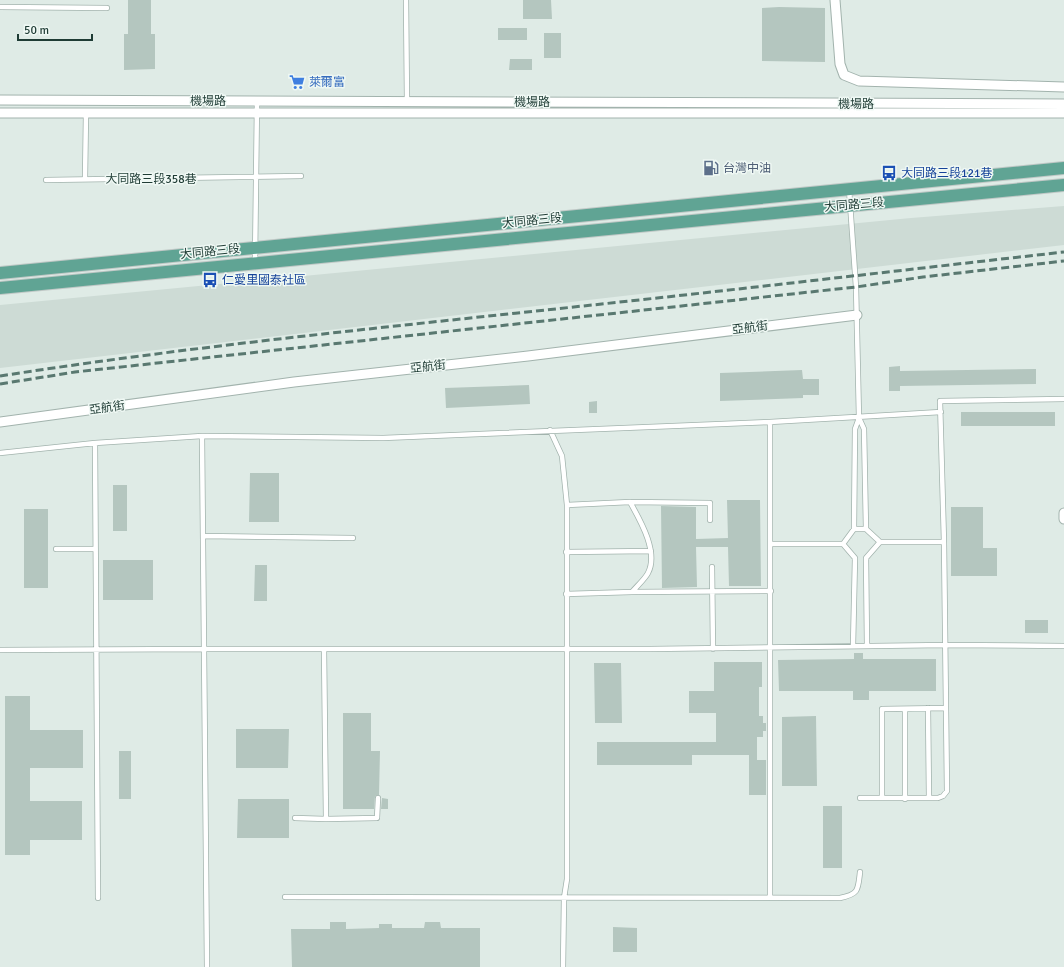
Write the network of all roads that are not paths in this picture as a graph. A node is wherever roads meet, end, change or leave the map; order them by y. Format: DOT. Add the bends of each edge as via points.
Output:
graph roads {
  1 [pos="406,0"];
  2 [pos="834,0"];
  3 [pos="0,7"];
  4 [pos="107,8"];
  5 [pos="1064,87"];
  6 [pos="0,100"];
  7 [pos="257,102"];
  8 [pos="407,102"];
  9 [pos="1064,104"];
  10 [pos="0,113"];
  11 [pos="86,113"];
  12 [pos="257,113"];
  13 [pos="1064,113"];
  14 [pos="1064,168"];
  15 [pos="301,176"];
  16 [pos="256,178"];
  17 [pos="85,179"];
  18 [pos="46,180"];
  19 [pos="1064,185"];
  20 [pos="849,189"];
  21 [pos="850,206"];
  22 [pos="256,248"];
  23 [pos="255,263"];
  24 [pos="0,273"];
  25 [pos="0,288"];
  26 [pos="857,315"];
  27 [pos="1064,399"];
  28 [pos="941,412"];
  29 [pos="859,418"];
  30 [pos="0,422"];
  31 [pos="770,422"];
  32 [pos="550,430"];
  33 [pos="202,436"];
  34 [pos="95,443"];
  35 [pos="0,453"];
  36 [pos="630,502"];
  37 [pos="567,505"];
  38 [pos="1064,513"];
  39 [pos="1064,519"];
  40 [pos="710,520"];
  41 [pos="854,529"];
  42 [pos="866,529"];
  43 [pos="204,536"];
  44 [pos="353,538"];
  45 [pos="880,542"];
  46 [pos="944,542"];
  47 [pos="771,544"];
  48 [pos="843,544"];
  49 [pos="56,549"];
  50 [pos="95,549"];
  51 [pos="651,551"];
  52 [pos="566,552"];
  53 [pos="855,558"];
  54 [pos="866,558"];
  55 [pos="712,567"];
  56 [pos="771,591"];
  57 [pos="632,592"];
  58 [pos="714,592"];
  59 [pos="566,594"];
  60 [pos="946,645"];
  61 [pos="853,646"];
  62 [pos="867,646"];
  63 [pos="1064,646"];
  64 [pos="771,648"];
  65 [pos="96,649"];
  66 [pos="204,649"];
  67 [pos="324,649"];
  68 [pos="567,649"];
  69 [pos="713,649"];
  70 [pos="0,650"];
  71 [pos="928,708"];
  72 [pos="946,708"];
  73 [pos="905,709"];
  74 [pos="378,798"];
  75 [pos="860,798"];
  76 [pos="882,798"];
  77 [pos="929,798"];
  78 [pos="905,799"];
  79 [pos="295,818"];
  80 [pos="326,819"];
  81 [pos="860,872"];
  82 [pos="285,897"];
  83 [pos="770,897"];
  84 [pos="98,898"];
  85 [pos="564,898"];
  86 [pos="207,967"];
  87 [pos="563,967"];
  1 -- 8 [label="lane"];
  2 -- 5 [label="street" via="840,64 844,75 859,80"];
  3 -- 4 [label="lane"];
  6 -- 7 [label="street, 機場路"];
  7 -- 8 [label="street, 機場路"];
  7 -- 12 [label="lane"];
  8 -- 9 [label="street, 機場路"];
  10 -- 11 [label="street, 機場路"];
  11 -- 12 [label="street, 機場路"];
  11 -- 17 [label="lane"];
  12 -- 13 [label="street, 機場路"];
  12 -- 16 [label="lane"];
  14 -- 20 [label="main road, 大同路三段"];
  15 -- 16 [label="lane, 大同路三段358巷"];
  16 -- 17 [label="lane, 大同路三段358巷"];
  16 -- 22 [label="lane"];
  17 -- 18 [label="lane, 大同路三段358巷"];
  19 -- 21 [label="main road, 大同路三段"];
  20 -- 21 [label="lane"];
  20 -- 22 [label="main road, 大同路三段"];
  21 -- 23 [label="main road, 大同路三段"];
  21 -- 26 [label="lane"];
  22 -- 23 [label="lane"];
  22 -- 24 [label="main road, 大同路三段"];
  23 -- 25 [label="main road, 大同路三段"];
  26 -- 29 [label="lane"];
  26 -- 30 [label="street, 亞航街" via="294,382"];
  27 -- 28 [label="lane" via="940,401"];
  28 -- 29 [label="lane"];
  28 -- 46 [label="lane"];
  29 -- 31 [label="lane"];
  29 -- 41 [label="lane" via="856,429"];
  29 -- 42 [label="lane" via="864,428"];
  31 -- 32 [label="lane"];
  31 -- 47 [label="lane"];
  32 -- 33 [label="lane" via="383,438"];
  32 -- 37 [label="lane" via="562,456"];
  33 -- 34 [label="lane"];
  33 -- 43 [label="lane"];
  34 -- 35 [label="lane"];
  34 -- 50 [label="lane"];
  36 -- 37 [label="lane"];
  36 -- 40 [label="lane" via="710,503"];
  36 -- 51 [label="lane" via="642,524"];
  37 -- 52 [label="lane"];
  38 -- 39 [label="street"];
  41 -- 42 [label="lane"];
  41 -- 48 [label="lane"];
  42 -- 45 [label="lane"];
  43 -- 44 [label="lane"];
  43 -- 66 [label="lane"];
  45 -- 46 [label="lane"];
  45 -- 54 [label="lane"];
  46 -- 60 [label="lane"];
  47 -- 48 [label="lane"];
  47 -- 56 [label="lane"];
  48 -- 53 [label="lane"];
  49 -- 50 [label="lane"];
  50 -- 65 [label="lane"];
  51 -- 52 [label="lane"];
  51 -- 57 [label="lane" via="648,572"];
  52 -- 59 [label="lane"];
  53 -- 54 [label="lane"];
  53 -- 61 [label="lane"];
  54 -- 62 [label="lane"];
  55 -- 58 [label="lane"];
  56 -- 58 [label="lane"];
  56 -- 64 [label="lane"];
  57 -- 58 [label="lane"];
  57 -- 59 [label="lane"];
  58 -- 69 [label="lane"];
  59 -- 68 [label="lane"];
  60 -- 62 [label="lane"];
  60 -- 63 [label="lane"];
  60 -- 72 [label="lane"];
  61 -- 62 [label="lane"];
  61 -- 64 [label="lane"];
  64 -- 69 [label="lane"];
  64 -- 83 [label="lane"];
  65 -- 66 [label="lane"];
  65 -- 70 [label="lane"];
  65 -- 84 [label="lane"];
  66 -- 67 [label="lane"];
  66 -- 86 [label="lane"];
  67 -- 68 [label="lane"];
  67 -- 80 [label="lane"];
  68 -- 69 [label="lane"];
  68 -- 85 [label="lane"];
  71 -- 72 [label="lane"];
  71 -- 73 [label="lane"];
  71 -- 77 [label="lane"];
  72 -- 77 [label="lane" via="947,791 943,796"];
  73 -- 76 [label="lane" via="882,709"];
  73 -- 78 [label="lane"];
  74 -- 80 [label="lane" via="377,818"];
  75 -- 76 [label="lane"];
  76 -- 78 [label="lane"];
  77 -- 78 [label="lane"];
  79 -- 80 [label="lane"];
  81 -- 83 [label="lane" via="858,889 852,896"];
  82 -- 85 [label="lane"];
  83 -- 85 [label="lane"];
  85 -- 87 [label="lane"];
}
